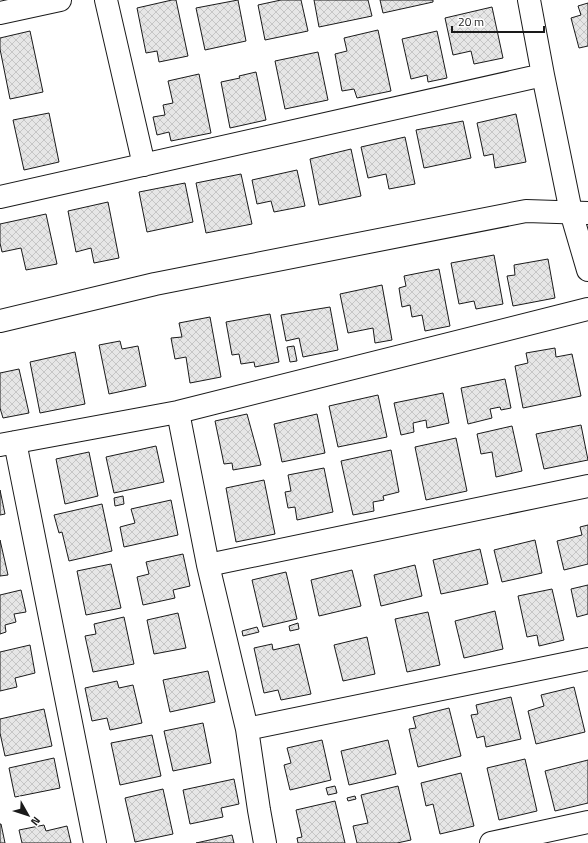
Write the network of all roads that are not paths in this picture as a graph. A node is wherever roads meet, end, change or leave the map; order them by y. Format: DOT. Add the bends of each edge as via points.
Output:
graph roads {
  1 [pos="60,0"];
  2 [pos="106,0"];
  3 [pos="530,0"];
  4 [pos="10,7"];
  5 [pos="543,75"];
  6 [pos="144,165"];
  7 [pos="0,197"];
  8 [pos="580,212"];
  9 [pos="588,270"];
  10 [pos="588,309"];
  11 [pos="0,321"];
  12 [pos="178,412"];
  13 [pos="8,444"];
  14 [pos="588,486"];
  15 [pos="208,566"];
  16 [pos="588,659"];
  17 [pos="247,729"];
  18 [pos="588,822"];
  19 [pos="95,843"];
  20 [pos="265,843"];
  21 [pos="491,843"];
  1 -- 4 [label="street"];
  2 -- 6 [label="street"];
  3 -- 5 [label="street"];
  5 -- 6 [label="street"];
  5 -- 8 [label="street"];
  6 -- 7 [label="street"];
  8 -- 9 [label="street"];
  8 -- 11 [label="street" via="526,211 155,284"];
  10 -- 12 [label="street"];
  12 -- 13 [label="street"];
  12 -- 15 [label="street"];
  13 -- 19 [label="street"];
  14 -- 15 [label="street"];
  15 -- 17 [label="street"];
  16 -- 17 [label="street"];
  17 -- 20 [label="street"];
  18 -- 21 [label="street"];
}
